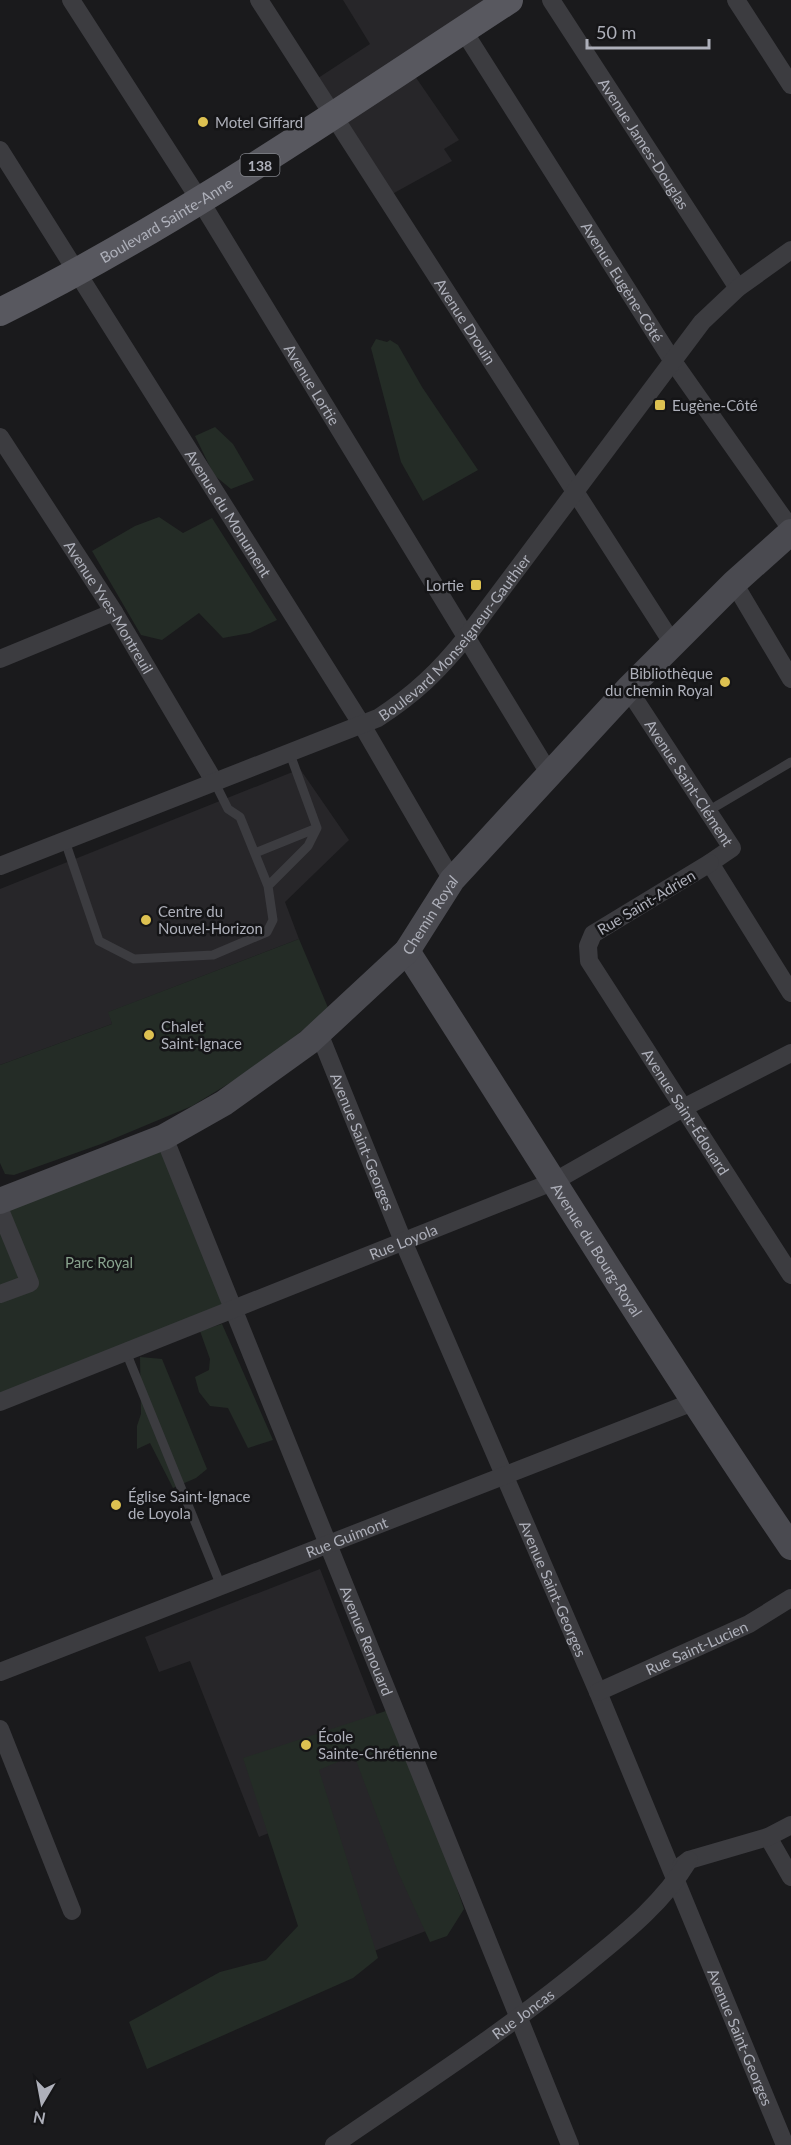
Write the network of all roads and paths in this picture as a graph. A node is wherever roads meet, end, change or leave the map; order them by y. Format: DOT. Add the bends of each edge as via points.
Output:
graph roads {
  1 [pos="71,0"];
  2 [pos="258,0"];
  3 [pos="509,0"];
  4 [pos="551,0"];
  5 [pos="736,0"];
  6 [pos="463,30"];
  7 [pos="791,85"];
  8 [pos="334,117"];
  9 [pos="0,150"];
  10 [pos="201,202"];
  11 [pos="791,250"];
  12 [pos="78,273"];
  13 [pos="738,288"];
  14 [pos="0,312"];
  15 [pos="672,360"];
  16 [pos="3,448"];
  17 [pos="575,490"];
  18 [pos="791,530"];
  19 [pos="734,583"];
  20 [pos="114,612"];
  21 [pos="467,636"];
  22 [pos="673,644"];
  23 [pos="0,659"];
  24 [pos="791,679"];
  25 [pos="628,689"];
  26 [pos="363,724"];
  27 [pos="290,754"];
  28 [pos="791,762"];
  29 [pos="549,773"];
  30 [pos="214,781"];
  31 [pos="708,811"];
  32 [pos="317,828"];
  33 [pos="64,840"];
  34 [pos="255,853"];
  35 [pos="710,863"];
  36 [pos="0,866"];
  37 [pos="452,880"];
  38 [pos="268,886"];
  39 [pos="588,946"];
  40 [pos="407,951"];
  41 [pos="791,993"];
  42 [pos="319,1033"];
  43 [pos="791,1053"];
  44 [pos="683,1108"];
  45 [pos="164,1137"];
  46 [pos="555,1181"];
  47 [pos="0,1201"];
  48 [pos="0,1210"];
  49 [pos="402,1241"];
  50 [pos="791,1275"];
  51 [pos="0,1294"];
  52 [pos="234,1309"];
  53 [pos="126,1352"];
  54 [pos="0,1402"];
  55 [pos="693,1402"];
  56 [pos="505,1475"];
  57 [pos="329,1544"];
  58 [pos="791,1547"];
  59 [pos="221,1586"];
  60 [pos="791,1598"];
  61 [pos="0,1672"];
  62 [pos="598,1692"];
  63 [pos="0,1729"];
  64 [pos="791,1825"];
  65 [pos="768,1837"];
  66 [pos="791,1877"];
  67 [pos="673,1879"];
  68 [pos="72,1911"];
  69 [pos="519,2018"];
  70 [pos="334,2145"];
  71 [pos="570,2145"];
  72 [pos="784,2145"];
  1 -- 10 [label="street, Avenue Lortie"];
  2 -- 8 [label="street, Avenue Drouin"];
  3 -- 6 [label="main road, Boulevard Sainte-Anne / 138"];
  4 -- 13 [label="street, Avenue James-Douglas"];
  5 -- 7 [label="street"];
  6 -- 8 [label="main road, Boulevard Sainte-Anne / 138"];
  6 -- 15 [label="street, Avenue Eugène-Côté"];
  8 -- 10 [label="main road, Boulevard Sainte-Anne / 138"];
  8 -- 17 [label="street, Avenue Drouin"];
  9 -- 12 [label="street, Avenue du Monument"];
  10 -- 12 [label="main road, Boulevard Sainte-Anne / 138"];
  10 -- 21 [label="street, Avenue Lortie"];
  11 -- 13 [label="street, Boulevard Monseigneur-Gauthier"];
  12 -- 14 [label="main road, Boulevard Sainte-Anne / 138"];
  12 -- 26 [label="street, Avenue du Monument"];
  13 -- 15 [label="street, Boulevard Monseigneur-Gauthier" via="702,322"];
  15 -- 17 [label="street, Boulevard Monseigneur-Gauthier"];
  15 -- 18 [label="street, Avenue Eugène-Côté"];
  16 -- 20 [label="street, Avenue Yves-Montreuil"];
  17 -- 21 [label="street, Boulevard Monseigneur-Gauthier"];
  17 -- 22 [label="street, Avenue Drouin"];
  18 -- 19 [label="main road, Chemin Royal"];
  19 -- 22 [label="main road, Chemin Royal"];
  19 -- 24 [label="street"];
  20 -- 23 [label="street"];
  20 -- 30 [label="street, Avenue Yves-Montreuil"];
  21 -- 26 [label="street, Boulevard Monseigneur-Gauthier" via="444,666 413,695"];
  21 -- 29 [label="street, Avenue Lortie"];
  22 -- 25 [label="main road, Chemin Royal"];
  25 -- 29 [label="main road, Chemin Royal"];
  25 -- 31 [label="street, Avenue Saint-Clément"];
  26 -- 27 [label="street, Boulevard Monseigneur-Gauthier"];
  26 -- 37 [label="street, Avenue du Monument"];
  27 -- 30 [label="street, Boulevard Monseigneur-Gauthier"];
  27 -- 32 [label="lane"];
  28 -- 31 [label="lane"];
  29 -- 37 [label="main road, Chemin Royal"];
  30 -- 33 [label="street, Boulevard Monseigneur-Gauthier"];
  30 -- 34 [label="lane" via="228,810 240,817"];
  31 -- 35 [label="street, Avenue Saint-Clément" via="732,848"];
  32 -- 34 [label="lane"];
  32 -- 38 [label="lane" via="309,846"];
  33 -- 36 [label="street, Boulevard Monseigneur-Gauthier"];
  33 -- 38 [label="lane" via="99,941 134,960 213,955 267,932 273,920"];
  34 -- 38 [label="lane"];
  35 -- 39 [label="street, Rue Saint-Adrien" via="593,934"];
  35 -- 41 [label="street, Avenue Saint-Clément"];
  37 -- 40 [label="main road, Chemin Royal"];
  39 -- 44 [label="street, Avenue Saint-Édouard" via="589,961"];
  40 -- 42 [label="main road, Chemin Royal"];
  40 -- 46 [label="main road, Avenue du Bourg-Royal"];
  42 -- 45 [label="main road, Chemin Royal" via="224,1103"];
  42 -- 49 [label="street, Avenue Saint-Georges"];
  43 -- 44 [label="street, Rue Loyola"];
  44 -- 46 [label="street, Rue Loyola"];
  44 -- 50 [label="street, Avenue Saint-Édouard"];
  45 -- 47 [label="main road, Chemin Royal"];
  45 -- 52 [label="street, Avenue Renouard"];
  46 -- 49 [label="street, Rue Loyola"];
  46 -- 55 [label="main road, Avenue du Bourg-Royal"];
  48 -- 51 [label="street" via="30,1283"];
  49 -- 52 [label="street, Rue Loyola"];
  49 -- 56 [label="street, Avenue Saint-Georges"];
  52 -- 53 [label="street, Rue Loyola"];
  52 -- 57 [label="street, Avenue Renouard"];
  53 -- 54 [label="street, Rue Loyola"];
  53 -- 59 [label="lane"];
  55 -- 56 [label="street, Rue Guimont"];
  55 -- 58 [label="main road, Avenue du Bourg-Royal"];
  56 -- 57 [label="street, Rue Guimont"];
  56 -- 62 [label="street, Avenue Saint-Georges"];
  57 -- 59 [label="street, Rue Guimont"];
  57 -- 69 [label="street, Avenue Renouard"];
  59 -- 61 [label="street, Rue Guimont"];
  60 -- 62 [label="street, Rue Saint-Lucien" via="749,1624"];
  62 -- 67 [label="street, Avenue Saint-Georges"];
  63 -- 68 [label="street"];
  64 -- 65 [label="street, Rue Joncas"];
  65 -- 66 [label="street"];
  65 -- 67 [label="street, Rue Joncas" via="689,1860"];
  67 -- 69 [label="street, Rue Joncas" via="636,1924"];
  67 -- 72 [label="street, Avenue Saint-Georges"];
  69 -- 70 [label="street, Rue Joncas"];
  69 -- 71 [label="street, Avenue Renouard"];
}
